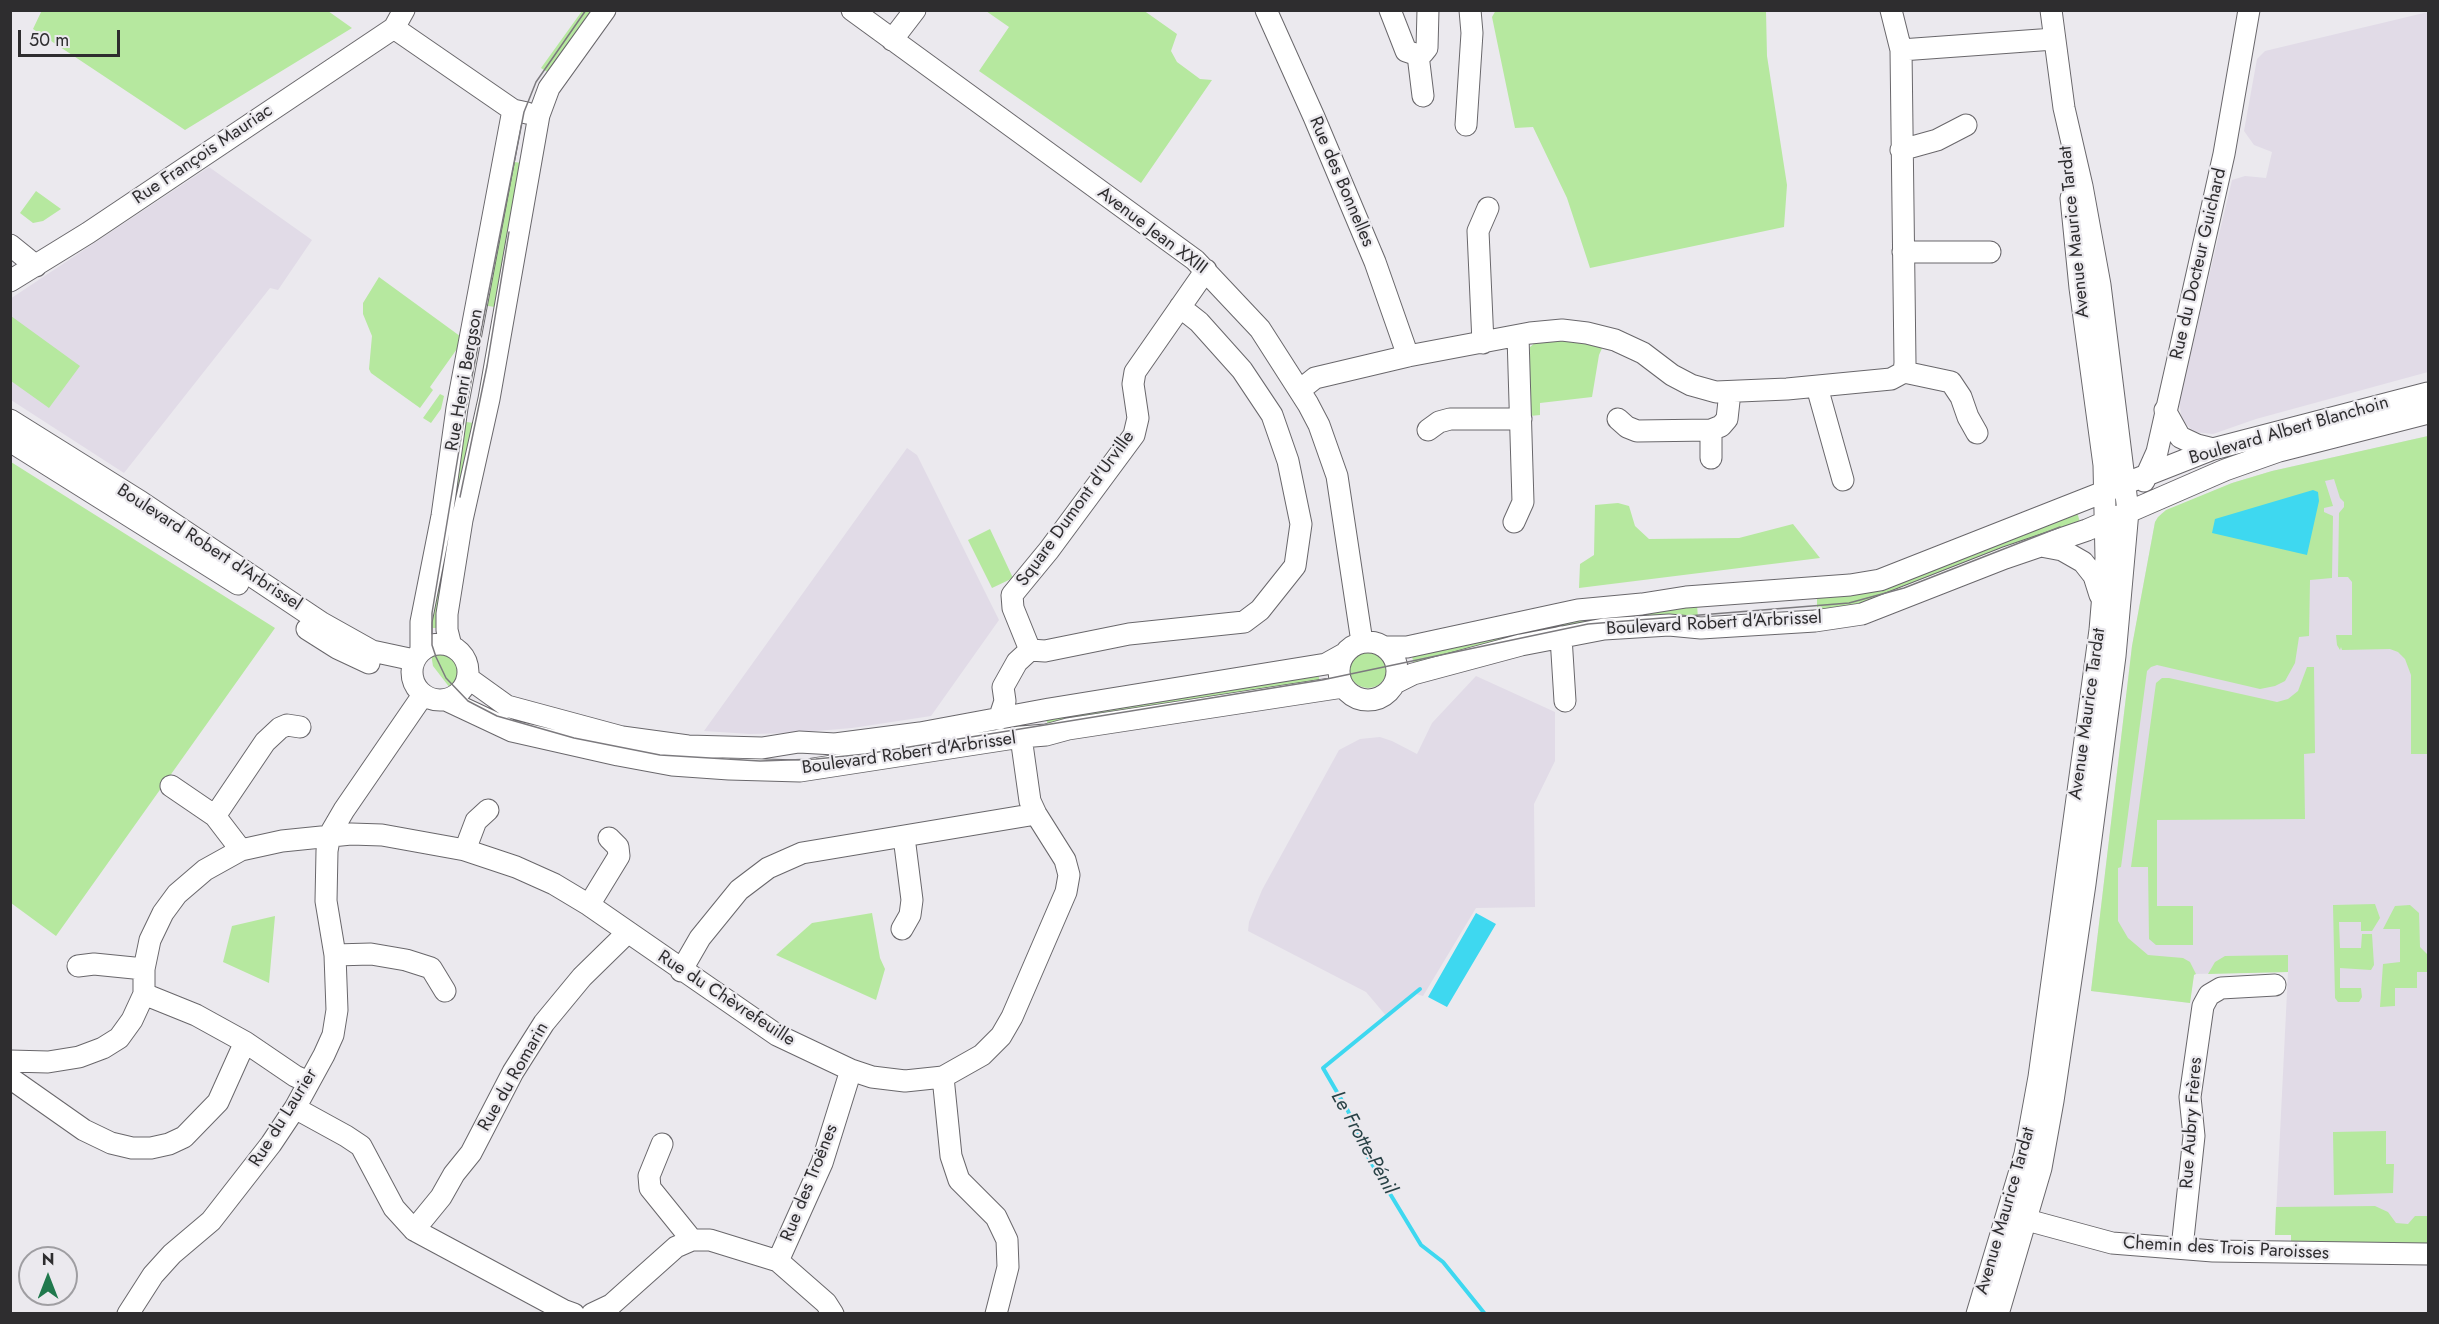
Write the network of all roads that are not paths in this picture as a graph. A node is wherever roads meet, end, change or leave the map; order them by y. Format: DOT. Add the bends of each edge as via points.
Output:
graph roads {
  1 [pos="605,10"];
  2 [pos="852,10"];
  3 [pos="915,10"];
  4 [pos="1266,10"];
  5 [pos="1390,10"];
  6 [pos="1428,10"];
  7 [pos="1470,10"];
  8 [pos="1891,10"];
  9 [pos="2051,10"];
  10 [pos="2249,10"];
  11 [pos="399,19"];
  12 [pos="2054,39"];
  13 [pos="892,40"];
  14 [pos="1900,50"];
  15 [pos="1418,55"];
  16 [pos="1423,96"];
  17 [pos="513,110"];
  18 [pos="539,115"];
  19 [pos="1966,124"];
  20 [pos="1466,125"];
  21 [pos="1901,150"];
  22 [pos="1488,208"];
  23 [pos="10,245"];
  24 [pos="1903,252"];
  25 [pos="1990,252"];
  26 [pos="36,266"];
  27 [pos="1206,270"];
  28 [pos="10,281"];
  29 [pos="1180,306"];
  30 [pos="1518,336"];
  31 [pos="1483,343"];
  32 [pos="1408,357"];
  33 [pos="1904,372"];
  34 [pos="1816,387"];
  35 [pos="1300,390"];
  36 [pos="1730,392"];
  37 [pos="2428,393"];
  38 [pos="2165,410"];
  39 [pos="2428,413"];
  40 [pos="1521,419"];
  41 [pos="1618,419"];
  42 [pos="10,420"];
  43 [pos="1428,430"];
  44 [pos="1711,430"];
  45 [pos="1977,433"];
  46 [pos="10,441"];
  47 [pos="2213,449"];
  48 [pos="1711,458"];
  49 [pos="2149,474"];
  50 [pos="1843,480"];
  51 [pos="2116,486"];
  52 [pos="2128,511"];
  53 [pos="2106,521"];
  54 [pos="1514,522"];
  55 [pos="2041,546"];
  56 [pos="2102,602"];
  57 [pos="1561,637"];
  58 [pos="1362,642"];
  59 [pos="451,646"];
  60 [pos="1385,647"];
  61 [pos="1030,650"];
  62 [pos="1344,654"];
  63 [pos="415,661"];
  64 [pos="468,678"];
  65 [pos="1008,682"];
  66 [pos="1395,682"];
  67 [pos="1343,687"];
  68 [pos="423,695"];
  69 [pos="447,700"];
  70 [pos="1564,701"];
  71 [pos="1024,714"];
  72 [pos="999,719"];
  73 [pos="300,727"];
  74 [pos="1021,737"];
  75 [pos="171,786"];
  76 [pos="488,810"];
  77 [pos="1036,814"];
  78 [pos="215,816"];
  79 [pos="330,834"];
  80 [pos="904,837"];
  81 [pos="609,838"];
  82 [pos="241,850"];
  83 [pos="465,850"];
  84 [pos="589,905"];
  85 [pos="902,929"];
  86 [pos="627,933"];
  87 [pos="335,954"];
  88 [pos="78,966"];
  89 [pos="144,969"];
  90 [pos="681,971"];
  91 [pos="2275,985"];
  92 [pos="445,991"];
  93 [pos="144,994"];
  94 [pos="245,1042"];
  95 [pos="10,1061"];
  96 [pos="851,1070"];
  97 [pos="943,1077"];
  98 [pos="10,1078"];
  99 [pos="308,1083"];
  100 [pos="295,1108"];
  101 [pos="662,1144"];
  102 [pos="2027,1220"];
  103 [pos="414,1230"];
  104 [pos="692,1240"];
  105 [pos="2182,1248"];
  106 [pos="2428,1254"];
  107 [pos="778,1261"];
  108 [pos="128,1314"];
  109 [pos="574,1314"];
  110 [pos="592,1314"];
  111 [pos="833,1314"];
  112 [pos="996,1314"];
  113 [pos="1977,1314"];
  114 [pos="1998,1314"];
  1 -- 18 [label="street, Rue Henri Bergson" via="549,88"];
  2 -- 13 [label="street, Avenue Jean XXIII"];
  3 -- 13 [label="street"];
  4 -- 32 [label="street, Rue des Bonnelles" via="1375,262"];
  5 -- 15 [label="street" via="1406,51"];
  6 -- 15 [label="street" via="1427,48"];
  7 -- 20 [label="street" via="1472,44"];
  8 -- 14 [label="street"];
  9 -- 12 [label="street, Avenue Maurice Tardat"];
  10 -- 38 [label="street, Rue du Docteur Guichard" via="2224,154"];
  11 -- 17 [label="street"];
  11 -- 26 [label="street, Rue François Mauriac"];
  12 -- 14 [label="street"];
  12 -- 51 [label="street, Avenue Maurice Tardat" via="2100,285"];
  13 -- 27 [label="street, Avenue Jean XXIII"];
  14 -- 21 [label="street"];
  15 -- 16 [label="street"];
  17 -- 18 [label="street"];
  17 -- 63 [label="street, Rue Henri Bergson"];
  18 -- 59 [label="street, Rue Henri Bergson" via="489,399 462,520 447,614"];
  19 -- 21 [label="street" via="1937,140"];
  21 -- 24 [label="street"];
  22 -- 31 [label="street" via="1478,231"];
  23 -- 26 [label="street"];
  24 -- 25 [label="street"];
  24 -- 33 [label="street"];
  26 -- 28 [label="street, Rue François Mauriac"];
  27 -- 29 [label="street, Square Dumont d'Urville"];
  27 -- 35 [label="street, Avenue Jean XXIII" via="1260,329"];
  29 -- 61 [label="street, Square Dumont d'Urville" via="1135,372 1132,384 1138,418 1134,435 1012,595 1013,608"];
  29 -- 61 [label="street" via="1242,370 1272,415 1288,461 1301,524 1295,566 1260,610 1244,622 1129,634 1045,651"];
  30 -- 31 [label="street"];
  30 -- 36 [label="street" via="1562,330 1601,336 1643,353 1691,385"];
  30 -- 40 [label="street"];
  31 -- 32 [label="street"];
  32 -- 35 [label="street" via="1315,378"];
  33 -- 34 [label="street" via="1891,379"];
  33 -- 45 [label="street" via="1951,382"];
  34 -- 36 [label="street"];
  34 -- 50 [label="street"];
  35 -- 58 [label="street, Avenue Jean XXIII" via="1319,425 1337,476"];
  36 -- 44 [label="street" via="1727,419"];
  37 -- 47 [label="street, Boulevard Albert Blanchoin"];
  38 -- 47 [label="street" via="2180,437"];
  38 -- 49 [label="street, Rue du Docteur Guichard"];
  39 -- 52 [label="street, Boulevard Albert Blanchoin" via="2279,451"];
  40 -- 43 [label="street" via="1450,419"];
  40 -- 54 [label="street" via="1523,502"];
  41 -- 44 [label="street" via="1637,431"];
  42 -- 63 [label="street, Boulevard Robert d'Arbrissel" via="322,623 372,651"];
  44 -- 48 [label="street"];
  46 -- 63 [label="street, Boulevard Robert d'Arbrissel" via="337,648 394,671"];
  47 -- 49 [label="street, Boulevard Albert Blanchoin"];
  49 -- 51 [label="street, Boulevard Albert Blanchoin"];
  49 -- 52 [label="street, Rue du Docteur Guichard"];
  51 -- 52 [label="street, Avenue Maurice Tardat"];
  51 -- 53 [label="street, Avenue Maurice Tardat"];
  51 -- 60 [label="street, Boulevard Robert d'Arbrissel" via="1880,580 1578,610 1407,646"];
  52 -- 53 [label="street, Boulevard Robert d'Arbrissel"];
  52 -- 102 [label="street, Avenue Maurice Tardat" via="2115,656 2085,884 2044,1152"];
  53 -- 55 [label="street, Boulevard Robert d'Arbrissel"];
  53 -- 56 [label="street, Avenue Maurice Tardat"];
  55 -- 56 [label="street" via="2062,550 2083,562 2094,576"];
  55 -- 57 [label="street, Boulevard Robert d'Arbrissel" via="1862,614 1701,628 1669,625 1604,629"];
  56 -- 113 [label="street, Avenue Maurice Tardat" via="2039,1077 2025,1154"];
  57 -- 66 [label="street, Boulevard Robert d'Arbrissel" via="1424,671"];
  57 -- 70 [label="street"];
  58 -- 60 [label="street"];
  58 -- 62 [label="street"];
  59 -- 63 [label="street" via="432,645"];
  59 -- 64 [label="street" via="464,657"];
  60 -- 66 [label="street" via="1396,663"];
  61 -- 65 [label="street" via="1017,662"];
  62 -- 67 [label="street" via="1338,670"];
  62 -- 71 [label="street, Boulevard Robert d'Arbrissel" via="1326,664"];
  63 -- 68 [label="street" via="417,689"];
  64 -- 69 [label="street" via="459,693"];
  64 -- 72 [label="street, Boulevard Robert d'Arbrissel" via="507,706 532,714 622,737 688,746 762,748 799,742 835,744"];
  65 -- 71 [label="street"];
  65 -- 72 [label="street" via="1003,687 1005,701"];
  66 -- 67 [label="street" via="1386,694 1372,699 1356,698"];
  67 -- 74 [label="street, Boulevard Robert d'Arbrissel"];
  68 -- 69 [label="street"];
  68 -- 79 [label="street, Rue du Laurier"];
  69 -- 74 [label="street, Boulevard Robert d'Arbrissel" via="512,731 672,765 729,769 800,771"];
  71 -- 72 [label="street, Boulevard Robert d'Arbrissel"];
  73 -- 78 [label="street" via="280,728 266,742"];
  74 -- 77 [label="street, Rue du Chèvrefeuille" via="1030,801"];
  75 -- 78 [label="street"];
  76 -- 83 [label="street" via="476,821"];
  77 -- 80 [label="street"];
  77 -- 97 [label="street, Rue du Chèvrefeuille" via="1065,860 1069,875 1066,892 1001,1036 982,1055"];
  78 -- 82 [label="street"];
  79 -- 82 [label="street, Rue du Chèvrefeuille"];
  79 -- 83 [label="street, Rue du Chèvrefeuille" via="382,835"];
  79 -- 87 [label="street, Rue du Laurier" via="326,901"];
  80 -- 85 [label="street" via="912,900"];
  80 -- 90 [label="street" via="802,853 768,868 739,890 700,938"];
  81 -- 84 [label="street" via="620,856"];
  82 -- 89 [label="street, Rue du Chèvrefeuille" via="205,870 177,894 150,940"];
  83 -- 84 [label="street, Rue du Chèvrefeuille" via="545,879"];
  84 -- 86 [label="street, Rue du Chèvrefeuille"];
  86 -- 90 [label="street, Rue du Chèvrefeuille"];
  86 -- 103 [label="street, Rue du Romarin" via="582,977 544,1023 513,1072 471,1153"];
  87 -- 92 [label="street" via="371,954 431,968"];
  87 -- 99 [label="street, Rue du Laurier" via="333,1035"];
  88 -- 89 [label="street"];
  89 -- 93 [label="street, Rue du Chèvrefeuille"];
  90 -- 96 [label="street, Rue du Chèvrefeuille" via="777,1035"];
  91 -- 105 [label="street, Rue Aubry Frères" via="2221,988 2210,994 2203,1006 2190,1097 2194,1136"];
  93 -- 94 [label="street" via="196,1015"];
  93 -- 95 [label="street, Rue du Chèvrefeuille" via="119,1038 103,1048 48,1062"];
  94 -- 98 [label="street" via="218,1102 184,1137 151,1148 111,1143 84,1130"];
  94 -- 99 [label="street"];
  96 -- 97 [label="street, Rue du Chèvrefeuille" via="892,1080"];
  96 -- 107 [label="street, Rue des Troënes" via="822,1162"];
  97 -- 112 [label="street" via="951,1156 959,1180 996,1217 1009,1248"];
  99 -- 100 [label="street, Rue du Laurier"];
  100 -- 103 [label="street" via="361,1146 394,1208"];
  100 -- 108 [label="street, Rue du Laurier" via="212,1221 153,1275"];
  101 -- 104 [label="street" via="649,1176 650,1188"];
  102 -- 105 [label="street, Chemin des Trois Paroisses" via="2112,1243"];
  102 -- 114 [label="street, Avenue Maurice Tardat"];
  103 -- 109 [label="street"];
  104 -- 107 [label="street" via="710,1240"];
  104 -- 110 [label="street" via="676,1247 611,1305"];
  105 -- 106 [label="street, Chemin des Trois Paroisses"];
  107 -- 111 [label="street" via="826,1303"];
}
